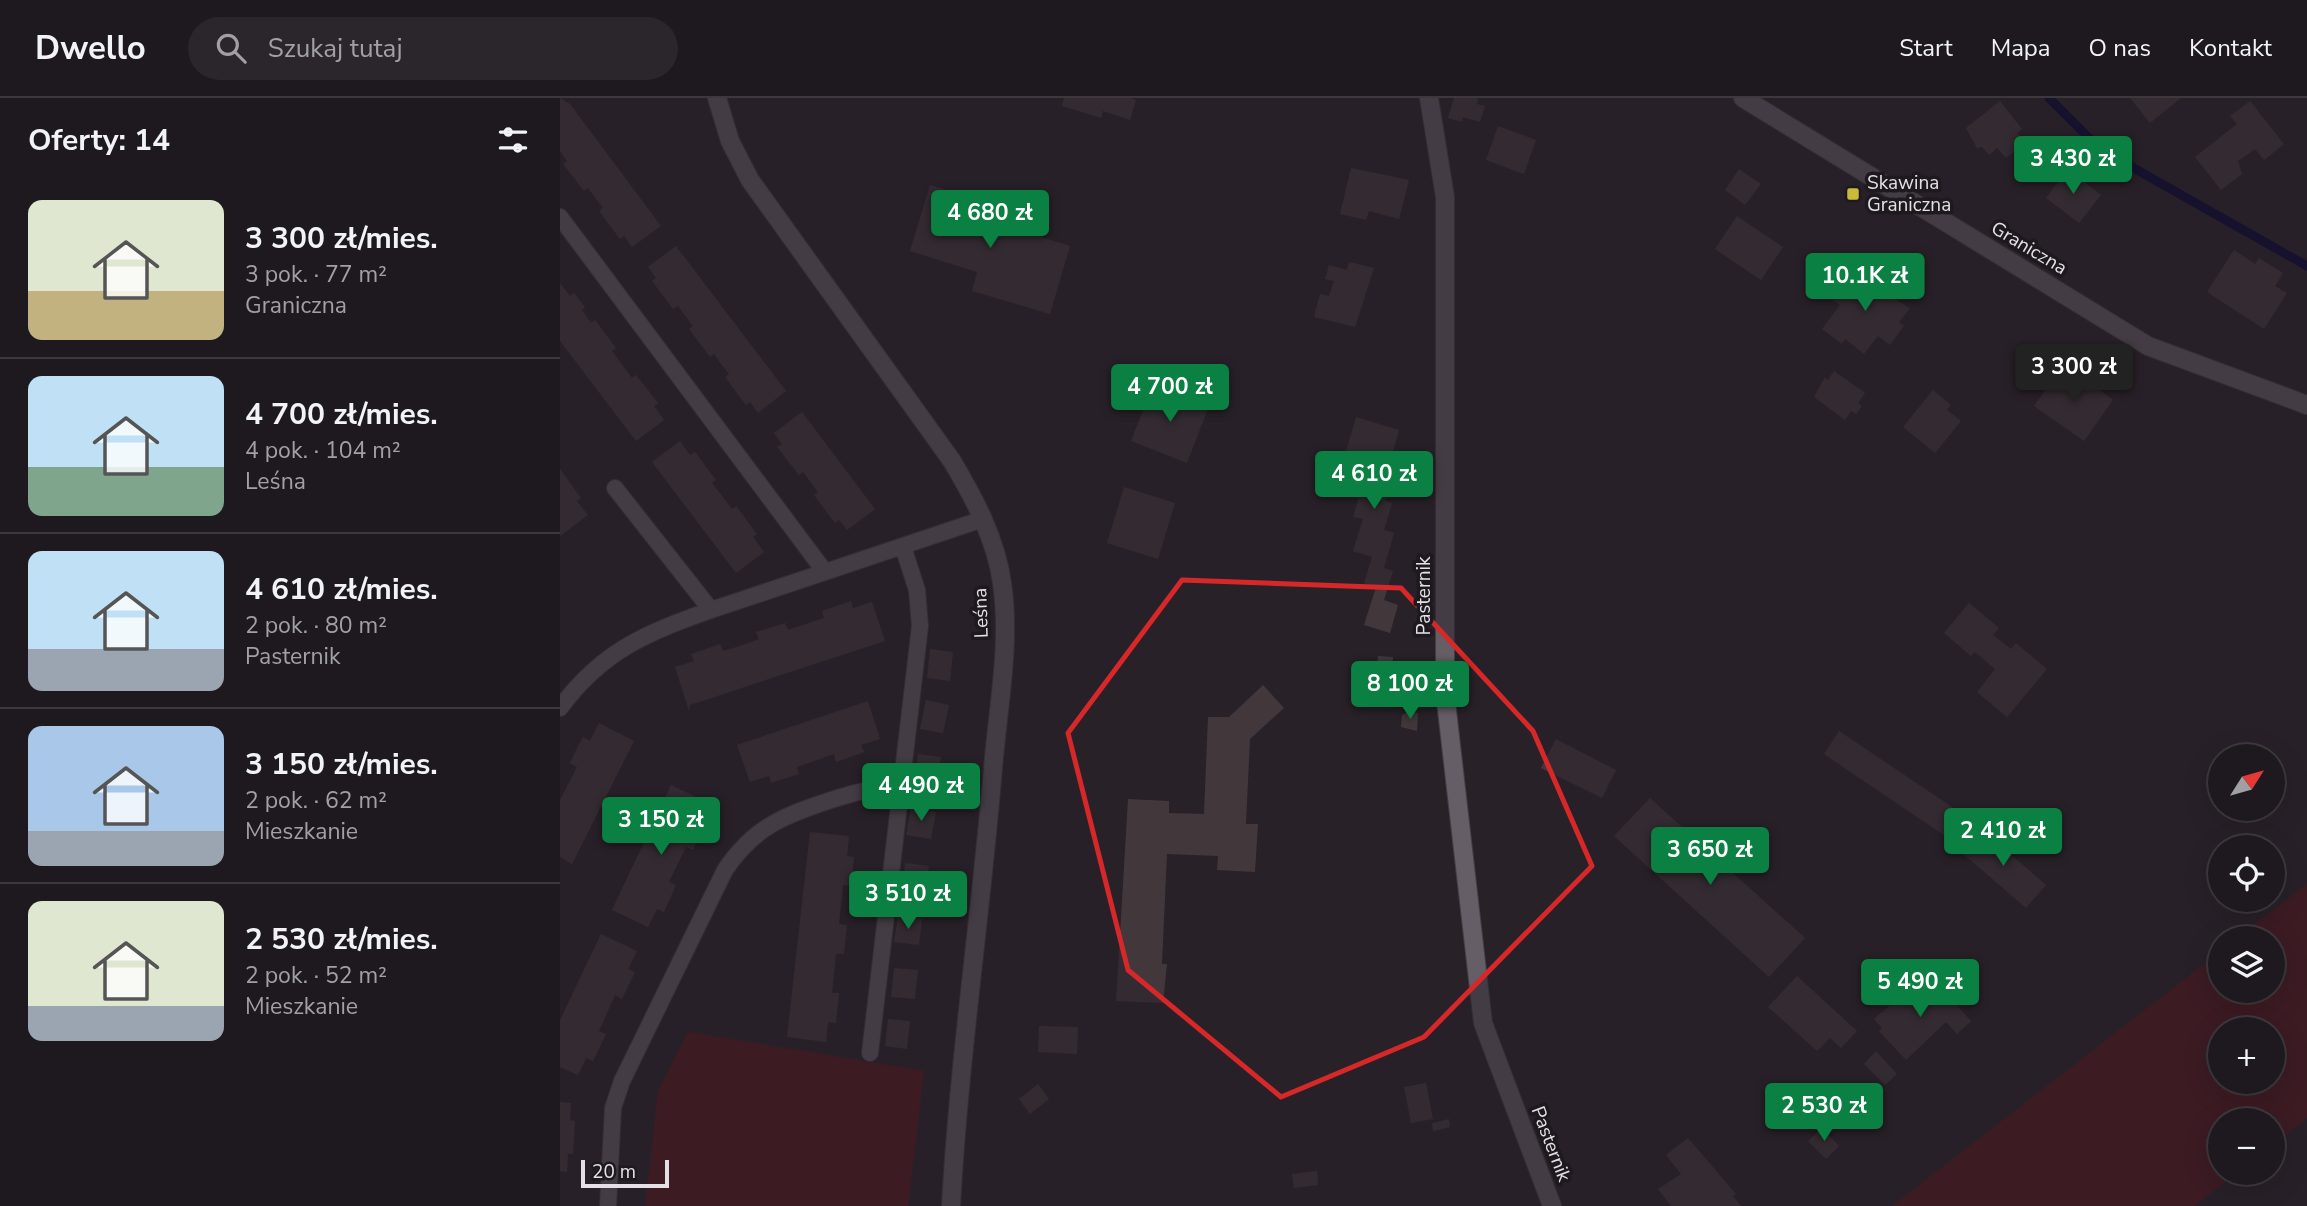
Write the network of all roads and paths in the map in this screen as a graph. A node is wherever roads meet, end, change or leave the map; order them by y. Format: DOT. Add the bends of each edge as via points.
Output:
graph roads {
  1 [pos="717,98"];
  2 [pos="1429,98"];
  3 [pos="1743,98"];
  4 [pos="560,217"];
  5 [pos="2307,405"];
  6 [pos="615,488"];
  7 [pos="982,519"];
  8 [pos="903,547"];
  9 [pos="825,572"];
  10 [pos="711,610"];
  11 [pos="560,708"];
  12 [pos="901,788"];
  13 [pos="870,1053"];
  14 [pos="608,1206"];
  15 [pos="951,1206"];
  16 [pos="1552,1206"];
  1 -- 7 [label="street, Leśna" via="730,141 750,180 924,419"];
  2 -- 16 [label="street, Pasternik" via="1444,197 1445,693 1483,1023"];
  3 -- 5 [label="street, Graniczna" via="2148,346"];
  4 -- 9 [label="lane"];
  6 -- 10 [label="lane"];
  7 -- 8 [label="lane"];
  7 -- 15 [label="street, Leśna" via="1000,570 1005,619 981,919 957,1104"];
  8 -- 9 [label="lane"];
  8 -- 12 [label="lane" via="917,590 920,626"];
  9 -- 10 [label="lane"];
  10 -- 11 [label="lane" via="627,644 601,662"];
  12 -- 13 [label="lane"];
  12 -- 14 [label="lane" via="866,789 785,815 753,836 724,870 622,1081 613,1108"];
}
